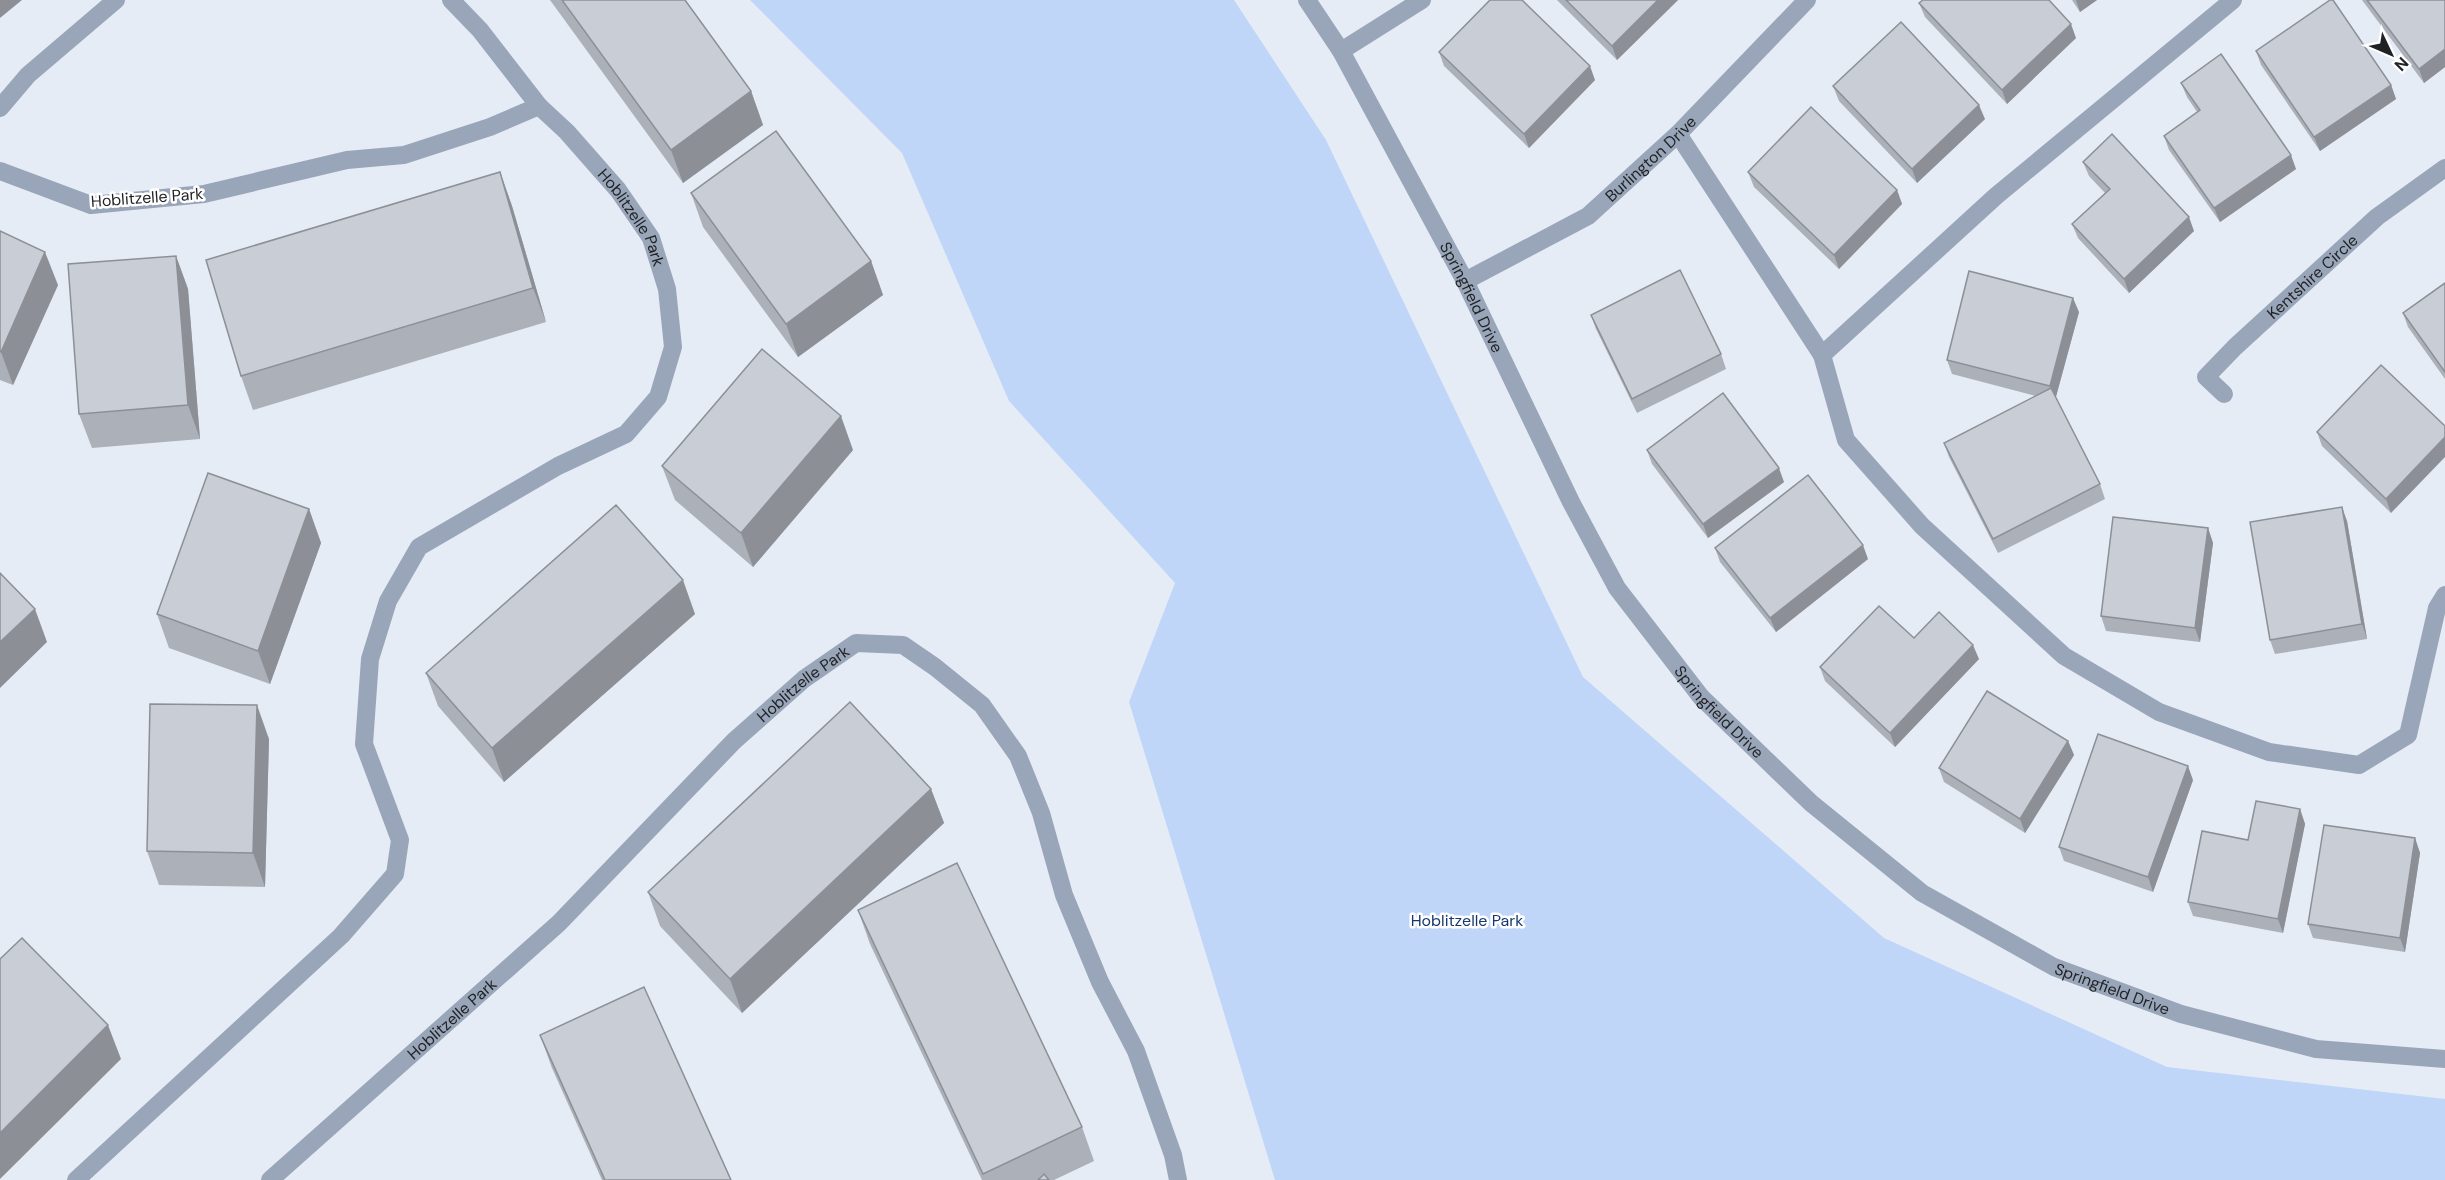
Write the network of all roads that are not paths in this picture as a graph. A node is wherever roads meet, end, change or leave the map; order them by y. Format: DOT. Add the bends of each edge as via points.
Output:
graph roads {
  1 [pos="116,0"];
  2 [pos="451,0"];
  3 [pos="1307,0"];
  4 [pos="1422,0"];
  5 [pos="1807,0"];
  6 [pos="2234,0"];
  7 [pos="1341,51"];
  8 [pos="539,106"];
  9 [pos="0,108"];
  10 [pos="1678,134"];
  11 [pos="2445,168"];
  12 [pos="0,171"];
  13 [pos="1465,281"];
  14 [pos="1822,355"];
  15 [pos="2224,394"];
  16 [pos="2445,595"];
  17 [pos="2445,1059"];
  18 [pos="76,1180"];
  19 [pos="270,1180"];
  20 [pos="1178,1180"];
  1 -- 9 [label="street" via="28,75"];
  2 -- 8 [label="street, Hoblitzelle Park" via="480,30"];
  3 -- 7 [label="street, Springfield Drive"];
  4 -- 7 [label="street"];
  5 -- 10 [label="street, Burlington Drive"];
  6 -- 14 [label="street" via="1996,196"];
  7 -- 13 [label="street, Springfield Drive"];
  8 -- 12 [label="street, Hoblitzelle Park" via="405,155 347,160 204,194 91,205"];
  8 -- 18 [label="street, Hoblitzelle Park" via="618,190 651,238 667,289 673,347 658,397 626,434 558,466 419,547 388,601 370,659 364,734 364,744 400,840 395,874 341,936"];
  10 -- 13 [label="street, Burlington Drive" via="1588,216"];
  10 -- 14 [label="street"];
  11 -- 15 [label="street, Kentshire Circle" via="2377,217 2235,347 2206,377"];
  13 -- 17 [label="street, Springfield Drive" via="1617,588 1701,697 1811,803 1922,893 2054,967 2181,1014 2316,1049"];
  14 -- 16 [label="street" via="1846,440 1922,526 2064,656 2159,712 2269,752 2359,765 2408,735 2437,608"];
  19 -- 20 [label="street, Hoblitzelle Park" via="559,923 734,741 804,679 855,643 903,645 935,667 982,705 1018,756 1041,813 1064,896 1100,982 1136,1051"];
}
